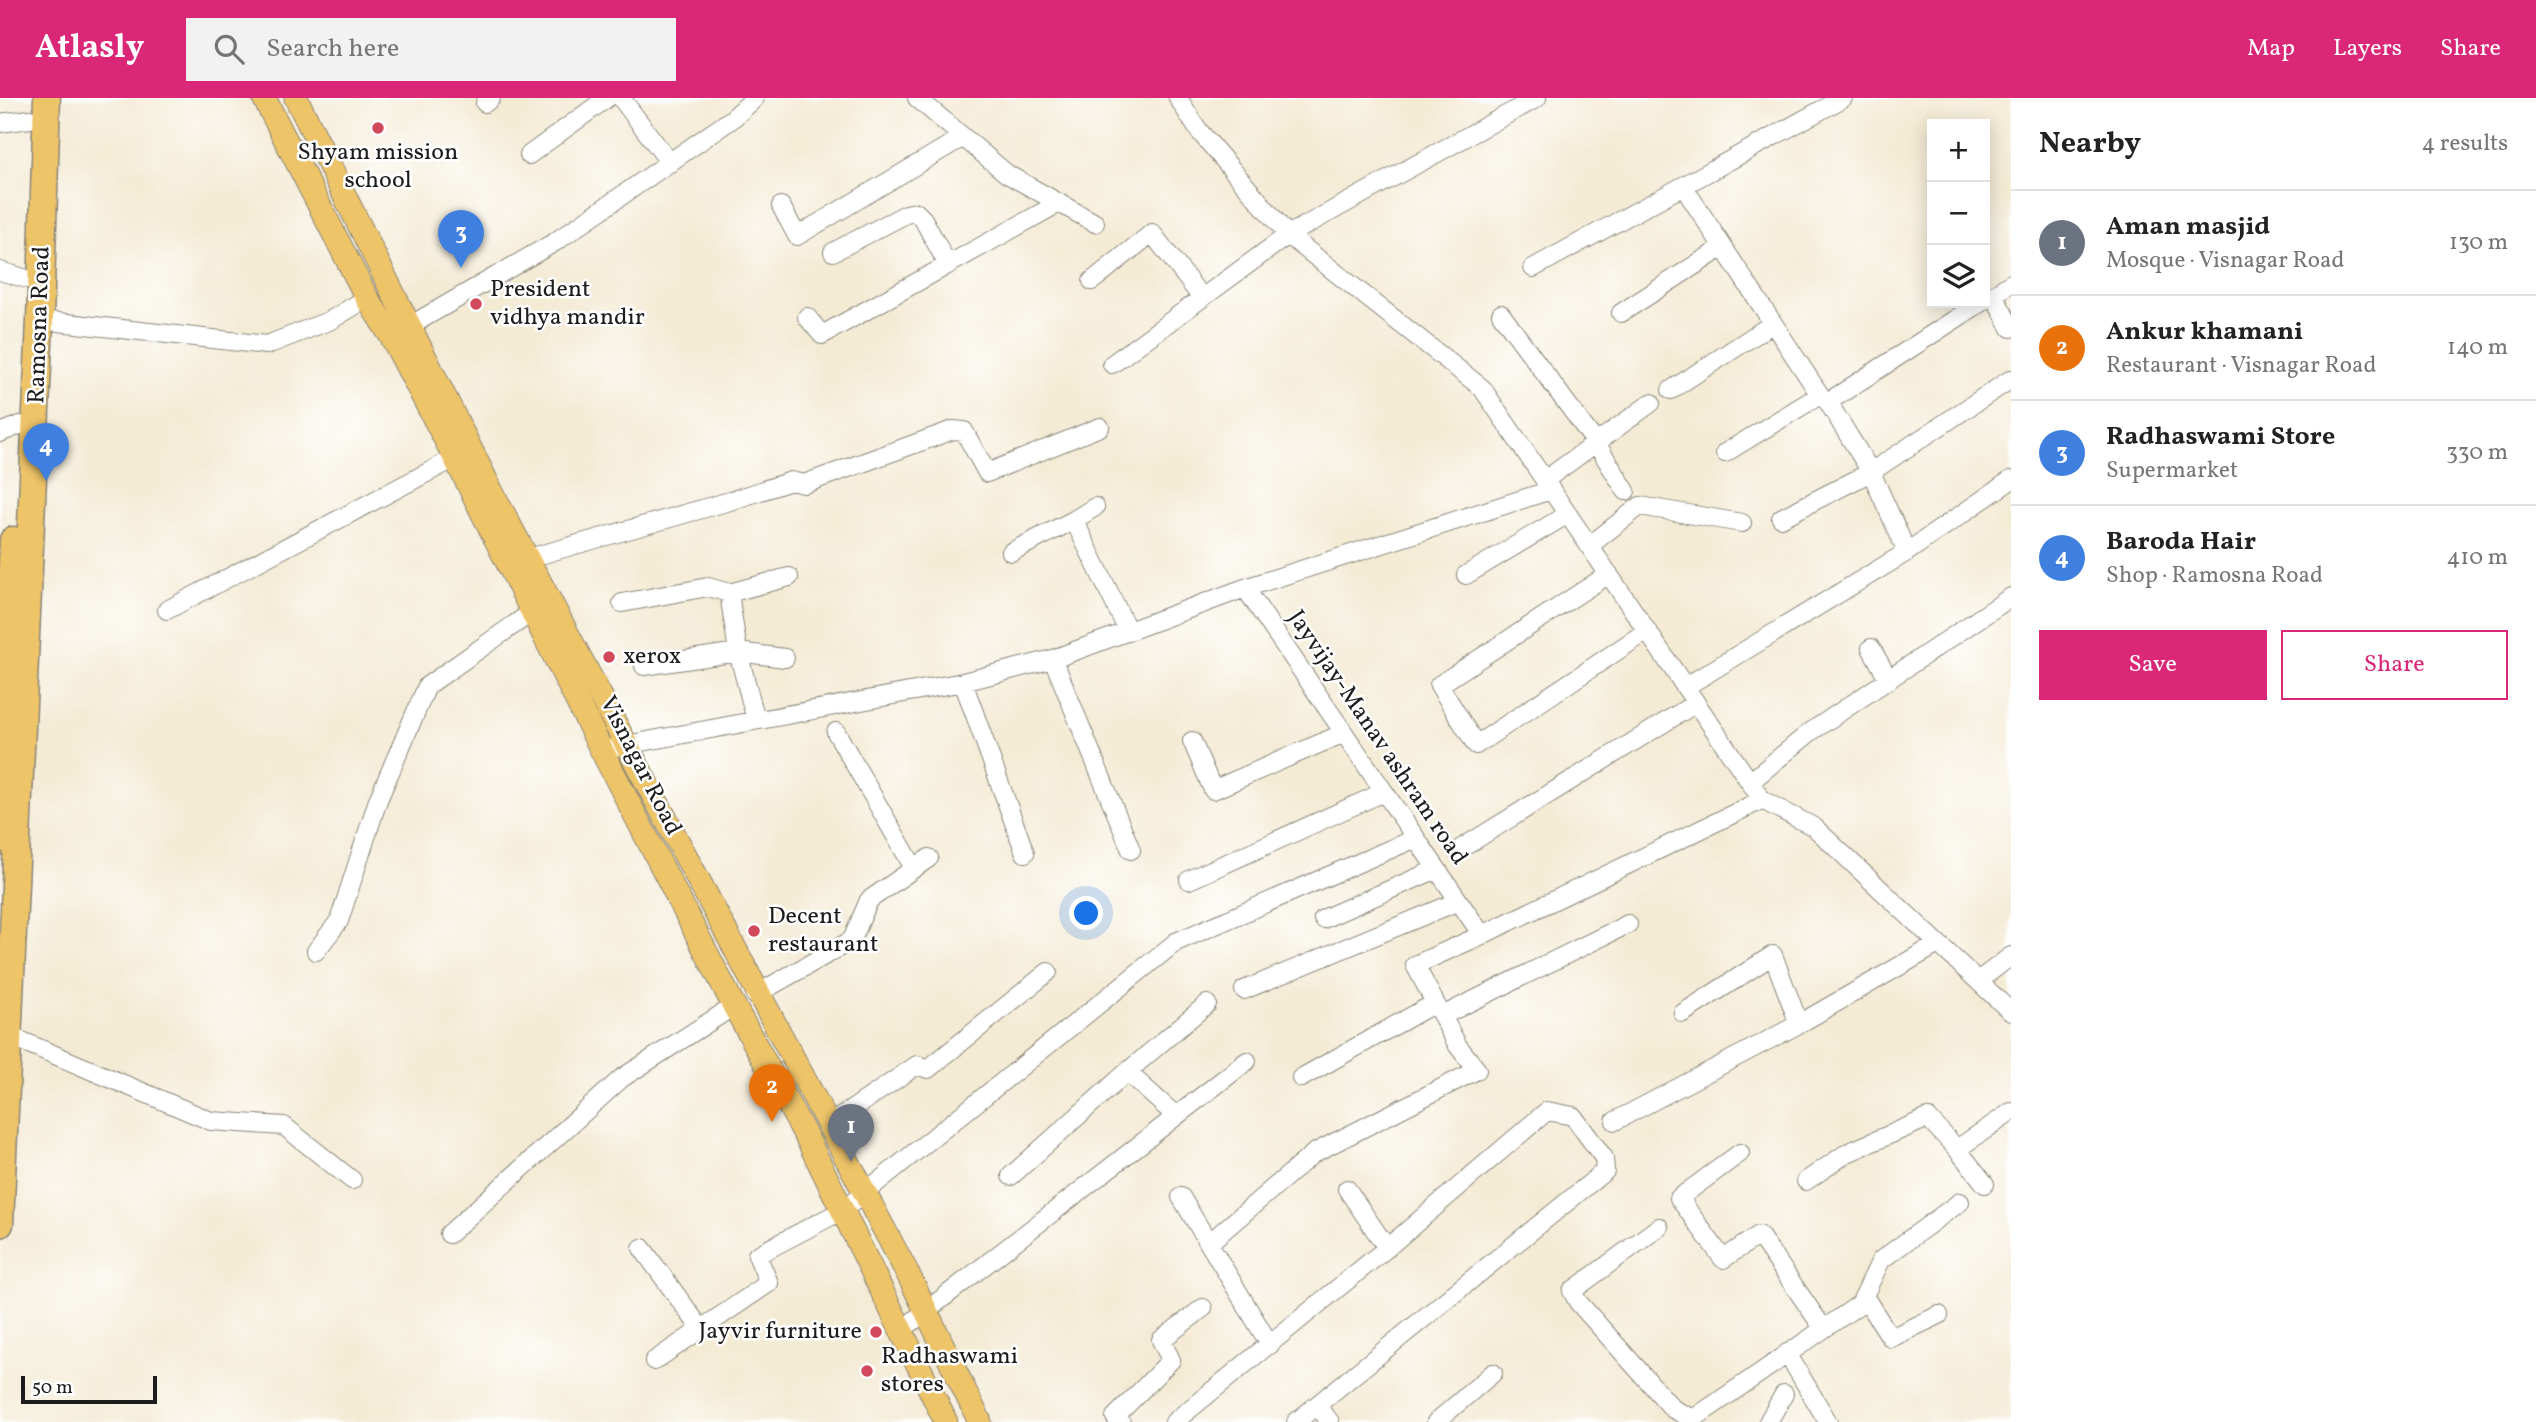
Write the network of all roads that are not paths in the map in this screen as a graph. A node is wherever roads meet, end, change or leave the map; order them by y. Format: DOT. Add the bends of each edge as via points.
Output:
graph roads {
  1 [pos="47,98"];
  2 [pos="264,98"];
  3 [pos="296,98"];
  4 [pos="607,98"];
  5 [pos="621,98"];
  6 [pos="755,98"];
  7 [pos="917,98"];
  8 [pos="1178,98"];
  9 [pos="1537,98"];
  10 [pos="1843,98"];
  11 [pos="31,108"];
  12 [pos="0,123"];
  13 [pos="963,137"];
  14 [pos="529,155"];
  15 [pos="670,163"];
  16 [pos="1683,186"];
  17 [pos="1059,203"];
  18 [pos="781,206"];
  19 [pos="1095,223"];
  20 [pos="1288,235"];
  21 [pos="1723,247"];
  22 [pos="833,252"];
  23 [pos="948,265"];
  24 [pos="1533,268"];
  25 [pos="0,271"];
  26 [pos="27,279"];
  27 [pos="1091,281"];
  28 [pos="2011,283"];
  29 [pos="1990,296"];
  30 [pos="367,298"];
  31 [pos="1202,298"];
  32 [pos="1990,304"];
  33 [pos="1971,308"];
  34 [pos="1621,313"];
  35 [pos="1501,314"];
  36 [pos="807,317"];
  37 [pos="40,320"];
  38 [pos="1772,324"];
  39 [pos="2011,328"];
  40 [pos="400,331"];
  41 [pos="1112,364"];
  42 [pos="2011,379"];
  43 [pos="1671,390"];
  44 [pos="1824,398"];
  45 [pos="1651,404"];
  46 [pos="1100,427"];
  47 [pos="10,429"];
  48 [pos="1596,443"];
  49 [pos="1725,453"];
  50 [pos="455,458"];
  51 [pos="1871,472"];
  52 [pos="2011,480"];
  53 [pos="1548,485"];
  54 [pos="1626,491"];
  55 [pos="1094,507"];
  56 [pos="1567,514"];
  57 [pos="1781,518"];
  58 [pos="1074,520"];
  59 [pos="1742,523"];
  60 [pos="1589,546"];
  61 [pos="1011,552"];
  62 [pos="1907,552"];
  63 [pos="518,561"];
  64 [pos="1609,574"];
  65 [pos="1466,575"];
  66 [pos="789,577"];
  67 [pos="1245,588"];
  68 [pos="729,593"];
  69 [pos="2011,597"];
  70 [pos="622,603"];
  71 [pos="167,610"];
  72 [pos="532,612"];
  73 [pos="1128,631"];
  74 [pos="1647,631"];
  75 [pos="1871,649"];
  76 [pos="738,652"];
  77 [pos="785,658"];
  78 [pos="1053,659"];
  79 [pos="644,666"];
  80 [pos="1889,680"];
  81 [pos="963,682"];
  82 [pos="1685,687"];
  83 [pos="1696,703"];
  84 [pos="756,720"];
  85 [pos="836,732"];
  86 [pos="1344,733"];
  87 [pos="1192,741"];
  88 [pos="627,744"];
  89 [pos="602,751"];
  90 [pos="1750,782"];
  91 [pos="1384,792"];
  92 [pos="1762,800"];
  93 [pos="1416,838"];
  94 [pos="0,839"];
  95 [pos="1131,850"];
  96 [pos="1457,851"];
  97 [pos="1025,853"];
  98 [pos="1437,869"];
  99 [pos="1189,880"];
  100 [pos="1459,901"];
  101 [pos="1323,919"];
  102 [pos="1628,925"];
  103 [pos="1482,935"];
  104 [pos="1938,944"];
  105 [pos="316,951"];
  106 [pos="2011,956"];
  107 [pos="1048,972"];
  108 [pos="1978,981"];
  109 [pos="1244,990"];
  110 [pos="757,994"];
  111 [pos="1207,1004"];
  112 [pos="734,1006"];
  113 [pos="1439,1009"];
  114 [pos="2011,1012"];
  115 [pos="1683,1013"];
  116 [pos="1800,1024"];
  117 [pos="10,1035"];
  118 [pos="1247,1061"];
  119 [pos="1127,1072"];
  120 [pos="1301,1078"];
  121 [pos="2011,1112"];
  122 [pos="1176,1116"];
  123 [pos="1615,1121"];
  124 [pos="830,1125"];
  125 [pos="1957,1149"];
  126 [pos="1740,1153"];
  127 [pos="1011,1176"];
  128 [pos="352,1180"];
  129 [pos="1805,1181"];
  130 [pos="1985,1184"];
  131 [pos="1347,1189"];
  132 [pos="865,1193"];
  133 [pos="1181,1197"];
  134 [pos="1960,1202"];
  135 [pos="843,1210"];
  136 [pos="0,1224"];
  137 [pos="1659,1227"];
  138 [pos="449,1234"];
  139 [pos="1209,1243"];
  140 [pos="642,1248"];
  141 [pos="1387,1248"];
  142 [pos="1864,1296"];
  143 [pos="1203,1308"];
  144 [pos="926,1311"];
  145 [pos="1939,1315"];
  146 [pos="1823,1328"];
  147 [pos="701,1329"];
  148 [pos="902,1329"];
  149 [pos="1270,1345"];
  150 [pos="1787,1353"];
  151 [pos="654,1361"];
  152 [pos="1493,1373"];
  153 [pos="1784,1394"];
  154 [pos="1317,1405"];
  155 [pos="1691,1421"];
  156 [pos="946,1422"];
  157 [pos="980,1422"];
  158 [pos="1121,1422"];
  159 [pos="1174,1422"];
  160 [pos="1296,1422"];
  161 [pos="1330,1422"];
  162 [pos="1436,1422"];
  163 [pos="1768,1422"];
  164 [pos="1828,1422"];
  1 -- 37 [label="highway, Ramosna Road"];
  2 -- 30 [label="main road, Visnagar Road"];
  3 -- 40 [label="main road"];
  4 -- 14 [label="street"];
  5 -- 15 [label="street"];
  6 -- 15 [label="street"];
  7 -- 13 [label="street"];
  8 -- 20 [label="street" via="1199,131"];
  9 -- 20 [label="street"];
  10 -- 16 [label="street"];
  11 -- 12 [label="street"];
  11 -- 26 [label="highway, Ramosna Road"];
  13 -- 17 [label="street" via="1007,174"];
  13 -- 18 [label="street" via="797,236"];
  15 -- 40 [label="street" via="555,242"];
  16 -- 21 [label="street"];
  16 -- 24 [label="street"];
  17 -- 19 [label="street"];
  17 -- 23 [label="street"];
  20 -- 31 [label="street"];
  20 -- 53 [label="street" via="1482,388"];
  21 -- 34 [label="street"];
  21 -- 38 [label="street"];
  22 -- 23 [label="street" via="916,212"];
  23 -- 36 [label="street" via="822,335"];
  25 -- 26 [label="street"];
  26 -- 47 [label="highway, Ramosna Road"];
  27 -- 31 [label="street" via="1152,233"];
  28 -- 29 [label="street"];
  30 -- 37 [label="street" via="331,320 267,345"];
  30 -- 40 [label="main road, Visnagar Road"];
  31 -- 41 [label="street"];
  32 -- 39 [label="street"];
  33 -- 44 [label="street"];
  35 -- 48 [label="street"];
  37 -- 117 [label="highway, Ramosna Road"];
  38 -- 43 [label="street"];
  38 -- 44 [label="street"];
  40 -- 50 [label="main road, Visnagar Road"];
  40 -- 63 [label="main road"];
  42 -- 51 [label="street"];
  44 -- 49 [label="street"];
  44 -- 51 [label="street"];
  45 -- 48 [label="street"];
  46 -- 63 [label="street" via="987,472 964,431 953,430 804,484 792,481"];
  47 -- 94 [label="highway, Ramosna Road" via="9,615"];
  48 -- 53 [label="street"];
  48 -- 54 [label="street"];
  50 -- 63 [label="main road, Visnagar Road"];
  50 -- 71 [label="street"];
  51 -- 57 [label="street"];
  51 -- 62 [label="street"];
  52 -- 62 [label="street"];
  53 -- 56 [label="street"];
  53 -- 67 [label="street"];
  55 -- 58 [label="street"];
  56 -- 60 [label="street"];
  56 -- 65 [label="street"];
  58 -- 61 [label="street"];
  58 -- 73 [label="street"];
  59 -- 60 [label="street" via="1640,506"];
  60 -- 64 [label="street"];
  62 -- 82 [label="street"];
  63 -- 72 [label="main road, Visnagar Road"];
  63 -- 88 [label="main road"];
  64 -- 74 [label="street"];
  64 -- 74 [label="street" via="1439,685 1476,744"];
  66 -- 68 [label="street"];
  67 -- 73 [label="street"];
  67 -- 86 [label="street, Jayvijay-Manav ashram road"];
  68 -- 70 [label="street" via="708,587"];
  68 -- 76 [label="street"];
  69 -- 80 [label="street"];
  72 -- 89 [label="main road, Visnagar Road"];
  72 -- 105 [label="street" via="427,686 378,800 339,921"];
  73 -- 78 [label="street"];
  74 -- 82 [label="street"];
  75 -- 80 [label="street"];
  76 -- 77 [label="street"];
  76 -- 79 [label="street"];
  76 -- 84 [label="street"];
  78 -- 81 [label="street"];
  78 -- 95 [label="street"];
  80 -- 90 [label="street" via="1809,733"];
  81 -- 84 [label="street"];
  81 -- 97 [label="street"];
  82 -- 83 [label="street"];
  83 -- 90 [label="street"];
  83 -- 96 [label="street"];
  84 -- 88 [label="street"];
  85 -- 110 [label="street" via="922,863 869,900 852,940"];
  86 -- 87 [label="street" via="1213,790"];
  86 -- 91 [label="street, Jayvijay-Manav ashram road"];
  88 -- 89 [label="street"];
  88 -- 110 [label="main road"];
  89 -- 112 [label="main road, Visnagar Road"];
  90 -- 92 [label="street"];
  91 -- 93 [label="street, Jayvijay-Manav ashram road"];
  91 -- 99 [label="street"];
  92 -- 103 [label="street"];
  92 -- 104 [label="street" via="1814,827"];
  93 -- 98 [label="street, Jayvijay-Manav ashram road"];
  93 -- 132 [label="street" via="1176,943"];
  98 -- 100 [label="street, Jayvijay-Manav ashram road"];
  98 -- 101 [label="street"];
  100 -- 103 [label="street, Jayvijay-Manav ashram road"];
  100 -- 109 [label="street"];
  102 -- 113 [label="street"];
  103 -- 113 [label="street" via="1415,965"];
  104 -- 108 [label="street"];
  104 -- 116 [label="street"];
  106 -- 108 [label="street"];
  107 -- 124 [label="street" via="928,1069 917,1065"];
  108 -- 114 [label="street"];
  110 -- 124 [label="main road"];
  111 -- 119 [label="street"];
  112 -- 135 [label="main road, Visnagar Road"];
  112 -- 138 [label="street" via="622,1078"];
  113 -- 120 [label="street"];
  113 -- 139 [label="street" via="1477,1070 1314,1153"];
  115 -- 116 [label="street" via="1773,955"];
  116 -- 123 [label="street"];
  117 -- 128 [label="street" via="211,1121 284,1126"];
  117 -- 136 [label="highway, Ramosna Road"];
  118 -- 122 [label="street"];
  119 -- 122 [label="street"];
  119 -- 127 [label="street"];
  121 -- 125 [label="street"];
  122 -- 144 [label="street"];
  124 -- 132 [label="main road"];
  125 -- 129 [label="street" via="1928,1118 1847,1153"];
  125 -- 130 [label="street"];
  126 -- 146 [label="street" via="1679,1198 1723,1259 1759,1235"];
  131 -- 141 [label="street"];
  132 -- 135 [label="street"];
  132 -- 144 [label="main road"];
  133 -- 139 [label="street"];
  134 -- 142 [label="street" via="1881,1260"];
  135 -- 147 [label="street" via="757,1255 769,1283"];
  135 -- 148 [label="main road, Visnagar Road"];
  137 -- 155 [label="street" via="1572,1291 1673,1409"];
  139 -- 149 [label="street"];
  140 -- 147 [label="street"];
  141 -- 149 [label="street"];
  141 -- 154 [label="street" via="1547,1111 1573,1116 1604,1158 1605,1171 1592,1185"];
  142 -- 145 [label="street" via="1891,1338"];
  142 -- 146 [label="street" via="1860,1304"];
  143 -- 158 [label="street" via="1161,1340 1171,1360 1115,1417"];
  144 -- 148 [label="street"];
  144 -- 157 [label="main road"];
  146 -- 150 [label="street"];
  147 -- 151 [label="street"];
  148 -- 156 [label="main road, Visnagar Road"];
  149 -- 159 [label="street"];
  150 -- 155 [label="street"];
  150 -- 164 [label="street"];
  152 -- 162 [label="street"];
  153 -- 163 [label="street"];
  154 -- 160 [label="street"];
  154 -- 161 [label="street"];
}
